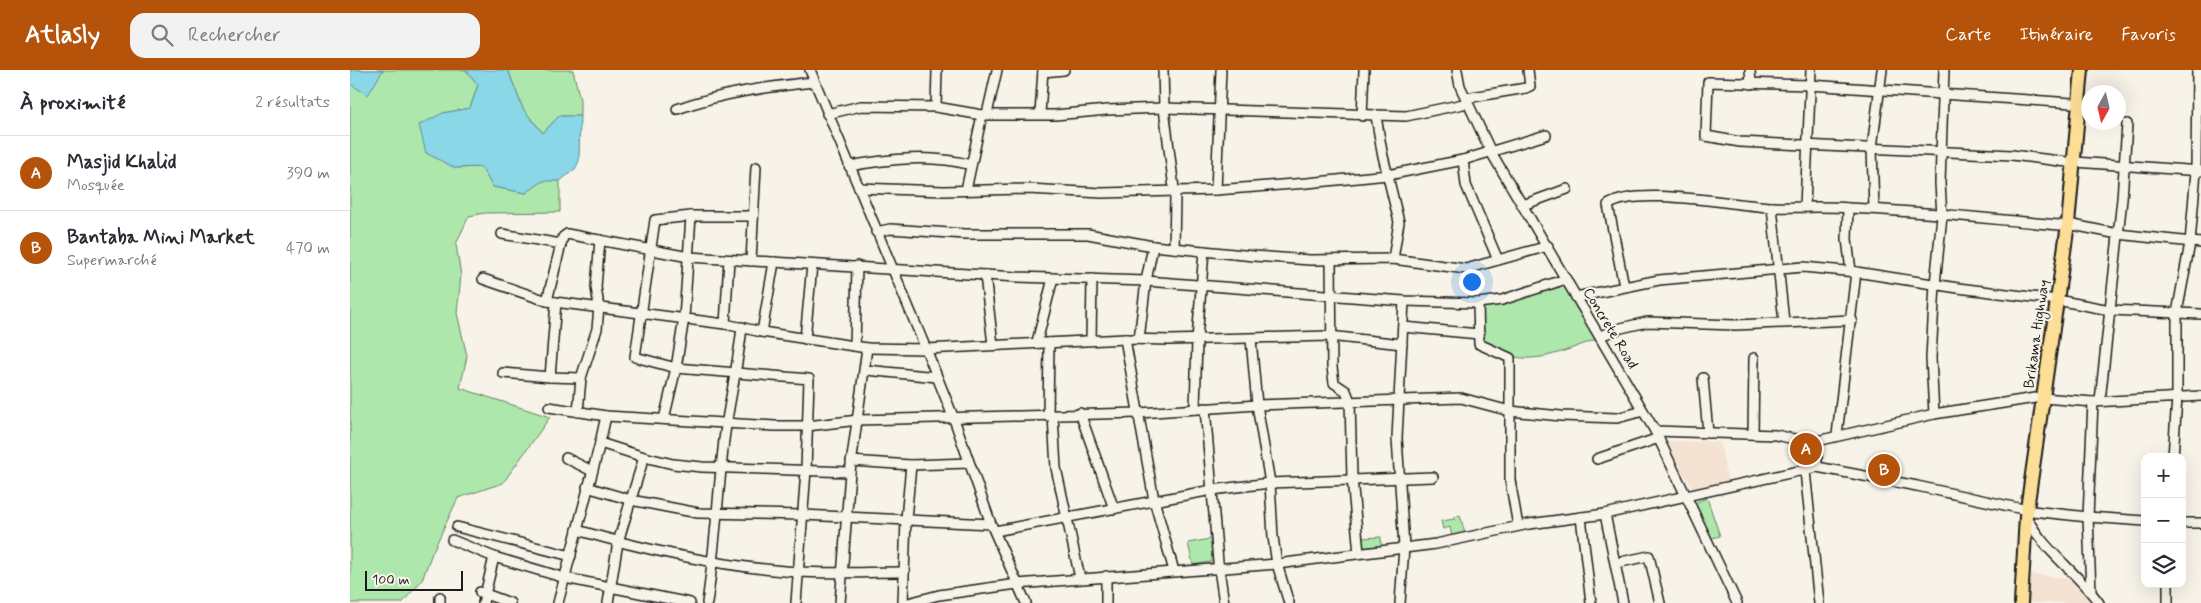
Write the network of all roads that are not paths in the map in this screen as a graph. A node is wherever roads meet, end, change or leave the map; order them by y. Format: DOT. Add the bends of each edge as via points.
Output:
graph roads {
  1 [pos="810,70"];
  2 [pos="937,70"];
  3 [pos="996,70"];
  4 [pos="1064,70"];
  5 [pos="1163,70"];
  6 [pos="1220,70"];
  7 [pos="1364,70"];
  8 [pos="1457,70"];
  9 [pos="1528,70"];
  10 [pos="1750,70"];
  11 [pos="1811,70"];
  12 [pos="1882,70"];
  13 [pos="1944,70"];
  14 [pos="2074,70"];
  15 [pos="2082,70"];
  16 [pos="2201,70"];
  17 [pos="1043,71"];
  18 [pos="814,82"];
  19 [pos="1751,84"];
  20 [pos="1810,85"];
  21 [pos="1880,90"];
  22 [pos="1943,94"];
  23 [pos="1467,100"];
  24 [pos="2072,103"];
  25 [pos="936,107"];
  26 [pos="1164,108"];
  27 [pos="676,109"];
  28 [pos="1220,110"];
  29 [pos="827,114"];
  30 [pos="984,114"];
  31 [pos="1040,114"];
  32 [pos="1362,116"];
  33 [pos="1376,116"];
  34 [pos="2127,124"];
  35 [pos="1546,135"];
  36 [pos="1807,145"];
  37 [pos="1872,148"];
  38 [pos="1491,152"];
  39 [pos="1941,152"];
  40 [pos="1463,160"];
  41 [pos="2071,162"];
  42 [pos="971,165"];
  43 [pos="849,166"];
  44 [pos="2124,166"];
  45 [pos="756,167"];
  46 [pos="2199,171"];
  47 [pos="1388,175"];
  48 [pos="859,188"];
  49 [pos="1567,188"];
  50 [pos="966,190"];
  51 [pos="1174,190"];
  52 [pos="1216,190"];
  53 [pos="1523,205"];
  54 [pos="1805,206"];
  55 [pos="1772,207"];
  56 [pos="1848,208"];
  57 [pos="1874,209"];
  58 [pos="691,216"];
  59 [pos="753,216"];
  60 [pos="1942,216"];
  61 [pos="2064,224"];
  62 [pos="876,232"];
  63 [pos="502,234"];
  64 [pos="2118,234"];
  65 [pos="600,240"];
  66 [pos="2190,243"];
  67 [pos="2201,243"];
  68 [pos="561,244"];
  69 [pos="1153,246"];
  70 [pos="1548,246"];
  71 [pos="1174,248"];
  72 [pos="1204,251"];
  73 [pos="651,252"];
  74 [pos="689,257"];
  75 [pos="728,260"];
  76 [pos="1331,260"];
  77 [pos="1393,260"];
  78 [pos="1498,260"];
  79 [pos="751,261"];
  80 [pos="774,262"];
  81 [pos="812,265"];
  82 [pos="857,266"];
  83 [pos="1778,268"];
  84 [pos="893,269"];
  85 [pos="1853,272"];
  86 [pos="985,274"];
  87 [pos="1053,278"];
  88 [pos="483,279"];
  89 [pos="1092,279"];
  90 [pos="1566,279"];
  91 [pos="1146,281"];
  92 [pos="1935,284"];
  93 [pos="1624,286"];
  94 [pos="1202,287"];
  95 [pos="1332,295"];
  96 [pos="1576,296"];
  97 [pos="2053,299"];
  98 [pos="552,301"];
  99 [pos="1404,301"];
  100 [pos="1478,303"];
  101 [pos="599,307"];
  102 [pos="2110,310"];
  103 [pos="643,312"];
  104 [pos="2176,312"];
  105 [pos="2201,314"];
  106 [pos="684,318"];
  107 [pos="1852,320"];
  108 [pos="1784,322"];
  109 [pos="725,324"];
  110 [pos="742,327"];
  111 [pos="1403,328"];
  112 [pos="762,332"];
  113 [pos="1479,334"];
  114 [pos="1333,336"];
  115 [pos="1600,336"];
  116 [pos="805,338"];
  117 [pos="1125,339"];
  118 [pos="1139,339"];
  119 [pos="1252,339"];
  120 [pos="1091,340"];
  121 [pos="1197,340"];
  122 [pos="1037,342"];
  123 [pos="1049,343"];
  124 [pos="1402,344"];
  125 [pos="994,345"];
  126 [pos="855,346"];
  127 [pos="868,348"];
  128 [pos="926,349"];
  129 [pos="1754,358"];
  130 [pos="676,368"];
  131 [pos="866,370"];
  132 [pos="503,372"];
  133 [pos="736,374"];
  134 [pos="550,377"];
  135 [pos="581,378"];
  136 [pos="937,378"];
  137 [pos="1703,378"];
  138 [pos="2201,396"];
  139 [pos="2177,397"];
  140 [pos="2039,398"];
  141 [pos="1400,399"];
  142 [pos="1350,401"];
  143 [pos="2096,401"];
  144 [pos="1257,405"];
  145 [pos="549,407"];
  146 [pos="1205,408"];
  147 [pos="1195,409"];
  148 [pos="1510,411"];
  149 [pos="1644,411"];
  150 [pos="578,412"];
  151 [pos="1080,413"];
  152 [pos="1139,413"];
  153 [pos="1934,414"];
  154 [pos="606,416"];
  155 [pos="1050,416"];
  156 [pos="664,419"];
  157 [pos="954,419"];
  158 [pos="858,420"];
  159 [pos="727,423"];
  160 [pos="807,426"];
  161 [pos="1708,433"];
  162 [pos="1657,434"];
  163 [pos="1753,434"];
  164 [pos="1837,434"];
  165 [pos="1817,440"];
  166 [pos="600,443"];
  167 [pos="2173,453"];
  168 [pos="566,458"];
  169 [pos="644,458"];
  170 [pos="1598,459"];
  171 [pos="851,461"];
  172 [pos="969,463"];
  173 [pos="911,465"];
  174 [pos="721,468"];
  175 [pos="1817,468"];
  176 [pos="806,470"];
  177 [pos="592,471"];
  178 [pos="1805,471"];
  179 [pos="850,472"];
  180 [pos="1434,477"];
  181 [pos="1352,478"];
  182 [pos="1400,478"];
  183 [pos="1270,483"];
  184 [pos="588,488"];
  185 [pos="1212,490"];
  186 [pos="1688,496"];
  187 [pos="631,500"];
  188 [pos="1154,500"];
  189 [pos="1114,509"];
  190 [pos="2024,510"];
  191 [pos="717,513"];
  192 [pos="804,514"];
  193 [pos="1605,514"];
  194 [pos="1581,516"];
  195 [pos="846,517"];
  196 [pos="2088,517"];
  197 [pos="906,519"];
  198 [pos="1066,519"];
  199 [pos="2141,521"];
  200 [pos="2186,523"];
  201 [pos="2201,523"];
  202 [pos="1518,526"];
  203 [pos="457,527"];
  204 [pos="993,528"];
  205 [pos="577,530"];
  206 [pos="452,540"];
  207 [pos="618,542"];
  208 [pos="1404,547"];
  209 [pos="1359,552"];
  210 [pos="494,556"];
  211 [pos="571,556"];
  212 [pos="713,562"];
  213 [pos="1616,563"];
  214 [pos="1277,564"];
  215 [pos="1220,569"];
  216 [pos="1174,571"];
  217 [pos="798,572"];
  218 [pos="843,572"];
  219 [pos="904,572"];
  220 [pos="1106,576"];
  221 [pos="565,578"];
  222 [pos="1080,578"];
  223 [pos="1017,584"];
  224 [pos="610,586"];
  225 [pos="2168,588"];
  226 [pos="2091,591"];
  227 [pos="483,596"];
  228 [pos="510,603"];
  229 [pos="558,603"];
  230 [pos="608,603"];
  231 [pos="690,603"];
  232 [pos="707,603"];
  233 [pos="796,603"];
  234 [pos="840,603"];
  235 [pos="903,603"];
  236 [pos="908,603"];
  237 [pos="1026,603"];
  238 [pos="1106,603"];
  239 [pos="1224,603"];
  240 [pos="1289,603"];
  241 [pos="1400,603"];
  242 [pos="1591,603"];
  243 [pos="1623,603"];
  244 [pos="1660,603"];
  245 [pos="1737,603"];
  246 [pos="1819,603"];
  247 [pos="2015,603"];
  248 [pos="2021,603"];
  249 [pos="2100,603"];
  250 [pos="2168,603"];
  1 -- 18 [label="street"];
  2 -- 25 [label="street"];
  3 -- 30 [label="street"];
  4 -- 17 [label="street"];
  5 -- 26 [label="street"];
  6 -- 28 [label="street"];
  7 -- 32 [label="street"];
  8 -- 23 [label="street, Concrete Road"];
  9 -- 23 [label="street" via="1530,86 1526,88"];
  10 -- 19 [label="street"];
  11 -- 20 [label="street"];
  12 -- 21 [label="street"];
  13 -- 22 [label="street"];
  14 -- 24 [label="highway, Brikama Highway"];
  15 -- 41 [label="highway, Brikama Highway"];
  16 -- 46 [label="street" via="2197,70"];
  17 -- 31 [label="street"];
  18 -- 27 [label="street" via="758,88"];
  18 -- 29 [label="street"];
  19 -- 20 [label="street"];
  19 -- 36 [label="street" via="1708,82 1706,136 1740,142"];
  20 -- 21 [label="street"];
  20 -- 36 [label="street"];
  21 -- 22 [label="street"];
  21 -- 37 [label="street"];
  22 -- 24 [label="street"];
  22 -- 39 [label="street"];
  23 -- 33 [label="street" via="1406,116"];
  23 -- 38 [label="street, Concrete Road"];
  24 -- 41 [label="highway, Brikama Highway"];
  25 -- 29 [label="street" via="861,106"];
  25 -- 30 [label="street"];
  26 -- 28 [label="street"];
  26 -- 31 [label="street"];
  26 -- 51 [label="street"];
  28 -- 32 [label="street"];
  28 -- 52 [label="street"];
  29 -- 43 [label="street"];
  30 -- 31 [label="street"];
  30 -- 42 [label="street"];
  32 -- 33 [label="street"];
  33 -- 47 [label="street"];
  34 -- 44 [label="street"];
  35 -- 38 [label="street"];
  36 -- 37 [label="street"];
  36 -- 54 [label="street"];
  37 -- 39 [label="street"];
  37 -- 57 [label="street"];
  38 -- 40 [label="street"];
  38 -- 53 [label="street, Concrete Road"];
  39 -- 41 [label="street"];
  39 -- 60 [label="street"];
  40 -- 47 [label="street"];
  40 -- 78 [label="street" via="1466,185"];
  41 -- 44 [label="street"];
  41 -- 61 [label="highway, Brikama Highway"];
  42 -- 43 [label="street" via="932,159 886,160"];
  42 -- 50 [label="street"];
  43 -- 48 [label="street"];
  44 -- 46 [label="street"];
  44 -- 64 [label="street"];
  45 -- 59 [label="street"];
  46 -- 66 [label="street"];
  47 -- 52 [label="street"];
  47 -- 77 [label="street" via="1400,222"];
  48 -- 50 [label="street"];
  48 -- 62 [label="street"];
  49 -- 53 [label="street"];
  50 -- 51 [label="street" via="1102,193"];
  51 -- 52 [label="street"];
  51 -- 71 [label="street"];
  53 -- 70 [label="street, Concrete Road"];
  54 -- 55 [label="street"];
  54 -- 56 [label="street"];
  55 -- 83 [label="street"];
  55 -- 93 [label="street" via="1704,199 1650,198 1611,203 1608,209"];
  56 -- 57 [label="street"];
  56 -- 85 [label="street" via="1847,239"];
  57 -- 60 [label="street"];
  58 -- 59 [label="street"];
  58 -- 73 [label="street" via="656,220"];
  58 -- 74 [label="street"];
  59 -- 79 [label="street"];
  60 -- 61 [label="street"];
  60 -- 92 [label="street"];
  61 -- 64 [label="street"];
  61 -- 97 [label="highway, Brikama Highway"];
  62 -- 69 [label="street" via="890,229 974,234 1088,234"];
  62 -- 84 [label="street"];
  63 -- 68 [label="street"];
  64 -- 66 [label="street"];
  64 -- 102 [label="street"];
  65 -- 68 [label="street" via="567,234"];
  65 -- 73 [label="street"];
  65 -- 101 [label="street" via="596,287"];
  66 -- 67 [label="street"];
  66 -- 104 [label="street"];
  68 -- 98 [label="street"];
  69 -- 71 [label="street"];
  69 -- 91 [label="street"];
  70 -- 78 [label="street"];
  70 -- 90 [label="street, Concrete Road"];
  71 -- 72 [label="street"];
  72 -- 76 [label="street"];
  72 -- 94 [label="street"];
  73 -- 74 [label="street"];
  73 -- 103 [label="street"];
  74 -- 75 [label="street"];
  74 -- 106 [label="street"];
  75 -- 79 [label="street"];
  75 -- 109 [label="street"];
  76 -- 77 [label="street"];
  76 -- 95 [label="street"];
  77 -- 78 [label="street" via="1466,269"];
  79 -- 80 [label="street"];
  80 -- 81 [label="street"];
  80 -- 112 [label="street"];
  81 -- 82 [label="street"];
  81 -- 116 [label="street"];
  82 -- 84 [label="street"];
  82 -- 126 [label="street"];
  83 -- 85 [label="street"];
  83 -- 93 [label="street"];
  83 -- 108 [label="street"];
  84 -- 86 [label="street"];
  84 -- 128 [label="street"];
  85 -- 92 [label="street"];
  85 -- 107 [label="street"];
  86 -- 87 [label="street"];
  86 -- 125 [label="street"];
  87 -- 89 [label="street"];
  87 -- 122 [label="street"];
  88 -- 98 [label="street"];
  89 -- 91 [label="street"];
  89 -- 120 [label="street"];
  90 -- 96 [label="street, Concrete Road"];
  90 -- 100 [label="street" via="1502,300"];
  91 -- 94 [label="street"];
  91 -- 118 [label="street"];
  92 -- 97 [label="street"];
  92 -- 153 [label="street" via="1931,358"];
  93 -- 96 [label="street"];
  94 -- 95 [label="street"];
  94 -- 121 [label="street"];
  95 -- 99 [label="street"];
  95 -- 114 [label="street"];
  96 -- 115 [label="street, Concrete Road"];
  97 -- 102 [label="street"];
  97 -- 140 [label="highway, Brikama Highway"];
  98 -- 101 [label="street"];
  98 -- 134 [label="street"];
  99 -- 100 [label="street"];
  99 -- 111 [label="street"];
  100 -- 113 [label="street"];
  101 -- 103 [label="street"];
  101 -- 135 [label="street" via="597,329"];
  102 -- 104 [label="street"];
  102 -- 143 [label="street"];
  103 -- 106 [label="street"];
  103 -- 130 [label="street" via="635,357"];
  104 -- 105 [label="street"];
  104 -- 139 [label="street"];
  106 -- 109 [label="street"];
  106 -- 130 [label="street"];
  107 -- 108 [label="street"];
  107 -- 164 [label="street"];
  108 -- 115 [label="street" via="1736,325 1646,322"];
  109 -- 110 [label="street"];
  110 -- 112 [label="street"];
  110 -- 133 [label="street"];
  111 -- 113 [label="street"];
  111 -- 124 [label="street"];
  112 -- 116 [label="street"];
  113 -- 148 [label="street" via="1480,344 1510,358"];
  114 -- 119 [label="street"];
  114 -- 124 [label="street"];
  114 -- 142 [label="street" via="1334,383 1346,392"];
  115 -- 149 [label="street, Concrete Road"];
  116 -- 126 [label="street"];
  117 -- 118 [label="street"];
  117 -- 120 [label="street"];
  117 -- 152 [label="street"];
  118 -- 121 [label="street"];
  119 -- 121 [label="street"];
  119 -- 144 [label="street"];
  120 -- 123 [label="street"];
  121 -- 147 [label="street"];
  122 -- 123 [label="street"];
  122 -- 125 [label="street"];
  123 -- 155 [label="street"];
  124 -- 141 [label="street"];
  125 -- 128 [label="street"];
  126 -- 127 [label="street"];
  127 -- 128 [label="street"];
  127 -- 131 [label="street"];
  128 -- 136 [label="street"];
  129 -- 163 [label="street"];
  130 -- 133 [label="street"];
  130 -- 156 [label="street"];
  131 -- 136 [label="street"];
  131 -- 158 [label="street"];
  132 -- 134 [label="street"];
  133 -- 159 [label="street"];
  133 -- 160 [label="street" via="809,379"];
  134 -- 135 [label="street"];
  135 -- 150 [label="street"];
  136 -- 157 [label="street"];
  137 -- 161 [label="street"];
  138 -- 139 [label="street"];
  139 -- 143 [label="street"];
  139 -- 167 [label="street"];
  140 -- 143 [label="street"];
  140 -- 153 [label="street"];
  140 -- 190 [label="highway, Brikama Highway"];
  141 -- 142 [label="street"];
  141 -- 148 [label="street" via="1460,398"];
  141 -- 182 [label="street"];
  142 -- 144 [label="street"];
  142 -- 181 [label="street"];
  143 -- 196 [label="street"];
  144 -- 146 [label="street"];
  144 -- 183 [label="street"];
  145 -- 150 [label="street"];
  146 -- 147 [label="street"];
  146 -- 185 [label="street"];
  147 -- 152 [label="street"];
  148 -- 149 [label="street" via="1617,418"];
  148 -- 202 [label="street" via="1510,480"];
  149 -- 162 [label="street, Concrete Road"];
  150 -- 154 [label="street"];
  151 -- 152 [label="street"];
  151 -- 155 [label="street"];
  151 -- 189 [label="street"];
  152 -- 188 [label="street"];
  153 -- 164 [label="street" via="1869,430"];
  154 -- 156 [label="street"];
  154 -- 166 [label="street"];
  155 -- 157 [label="street"];
  155 -- 198 [label="street"];
  156 -- 159 [label="street"];
  157 -- 158 [label="street"];
  157 -- 172 [label="street"];
  158 -- 160 [label="street"];
  158 -- 171 [label="street"];
  159 -- 160 [label="street"];
  159 -- 174 [label="street"];
  160 -- 176 [label="street"];
  161 -- 162 [label="street"];
  161 -- 163 [label="street"];
  162 -- 170 [label="street"];
  162 -- 186 [label="street, Concrete Road"];
  163 -- 165 [label="street"];
  164 -- 165 [label="street"];
  165 -- 175 [label="street"];
  166 -- 169 [label="street"];
  166 -- 177 [label="street"];
  168 -- 177 [label="street"];
  169 -- 174 [label="street"];
  169 -- 187 [label="street"];
  171 -- 173 [label="street"];
  171 -- 179 [label="street"];
  172 -- 173 [label="street"];
  172 -- 204 [label="street"];
  173 -- 197 [label="street"];
  174 -- 176 [label="street"];
  174 -- 191 [label="street"];
  175 -- 178 [label="street"];
  175 -- 190 [label="street"];
  176 -- 179 [label="street"];
  176 -- 192 [label="street"];
  177 -- 184 [label="street"];
  178 -- 186 [label="street"];
  178 -- 246 [label="street"];
  179 -- 195 [label="street"];
  180 -- 182 [label="street"];
  181 -- 182 [label="street"];
  181 -- 183 [label="street"];
  181 -- 209 [label="street"];
  182 -- 208 [label="street"];
  183 -- 185 [label="street"];
  183 -- 214 [label="street"];
  184 -- 187 [label="street"];
  184 -- 205 [label="street"];
  185 -- 188 [label="street"];
  185 -- 215 [label="street"];
  186 -- 193 [label="street"];
  186 -- 245 [label="street, Concrete Road"];
  187 -- 191 [label="street" via="698,513"];
  187 -- 207 [label="street"];
  188 -- 189 [label="street"];
  188 -- 216 [label="street"];
  189 -- 198 [label="street"];
  190 -- 196 [label="street"];
  190 -- 226 [label="street" via="2036,534"];
  190 -- 247 [label="highway, Brikama Highway"];
  190 -- 248 [label="highway, Brikama Highway"];
  191 -- 192 [label="street"];
  191 -- 212 [label="street"];
  192 -- 195 [label="street"];
  192 -- 217 [label="street"];
  193 -- 194 [label="street"];
  193 -- 213 [label="street"];
  194 -- 202 [label="street"];
  194 -- 242 [label="street"];
  195 -- 197 [label="street"];
  195 -- 218 [label="street"];
  196 -- 199 [label="street"];
  196 -- 226 [label="street"];
  197 -- 204 [label="street"];
  197 -- 219 [label="street"];
  198 -- 204 [label="street"];
  198 -- 222 [label="street"];
  200 -- 201 [label="street"];
  202 -- 208 [label="street" via="1436,544"];
  203 -- 211 [label="street"];
  204 -- 223 [label="street"];
  205 -- 207 [label="street"];
  205 -- 211 [label="street"];
  206 -- 210 [label="street"];
  207 -- 212 [label="street"];
  207 -- 224 [label="street"];
  208 -- 209 [label="street"];
  208 -- 241 [label="street"];
  209 -- 214 [label="street"];
  210 -- 221 [label="street"];
  210 -- 227 [label="street"];
  211 -- 221 [label="street"];
  212 -- 217 [label="street"];
  212 -- 232 [label="street"];
  213 -- 243 [label="street"];
  213 -- 244 [label="street" via="1649,556"];
  214 -- 215 [label="street"];
  214 -- 240 [label="street"];
  215 -- 216 [label="street"];
  215 -- 239 [label="street"];
  216 -- 220 [label="street"];
  217 -- 218 [label="street"];
  217 -- 233 [label="street"];
  218 -- 219 [label="street"];
  218 -- 234 [label="street"];
  219 -- 235 [label="street"];
  220 -- 222 [label="street"];
  220 -- 238 [label="street"];
  221 -- 224 [label="street"];
  221 -- 229 [label="street"];
  222 -- 223 [label="street"];
  223 -- 236 [label="street" via="939,595"];
  223 -- 237 [label="street"];
  224 -- 230 [label="street"];
  224 -- 231 [label="street"];
  225 -- 250 [label="street"];
  226 -- 249 [label="street"];
  227 -- 228 [label="street"];
}
